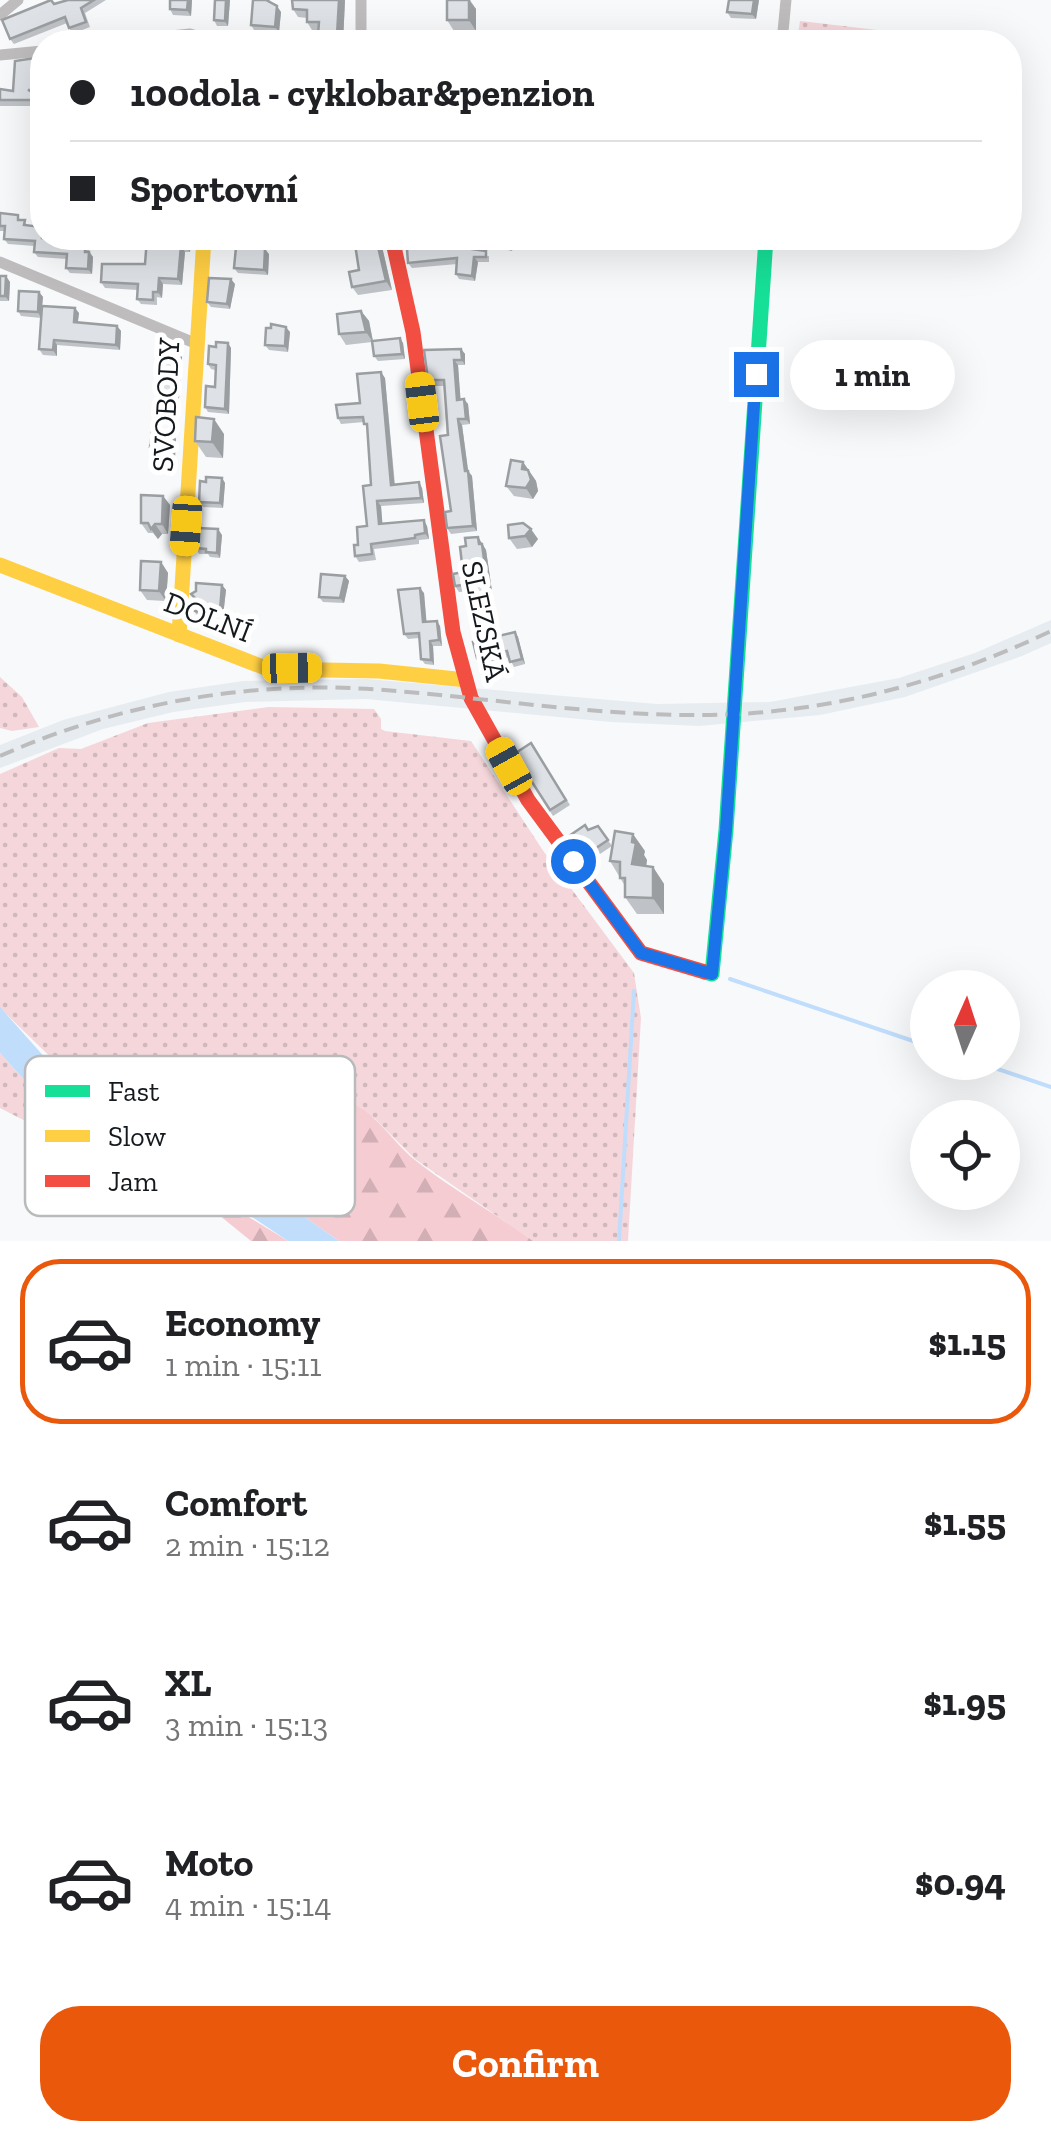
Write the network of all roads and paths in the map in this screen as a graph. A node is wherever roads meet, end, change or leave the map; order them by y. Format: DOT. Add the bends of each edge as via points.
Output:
graph roads {
  1 [pos="18,0"];
  2 [pos="361,0"];
  3 [pos="786,0"];
  4 [pos="0,15"];
  5 [pos="361,30"];
  6 [pos="783,30"];
  7 [pos="30,51"];
  8 [pos="0,55"];
  9 [pos="203,250"];
  10 [pos="395,250"];
  11 [pos="765,250"];
  12 [pos="0,262"];
  13 [pos="197,344"];
  14 [pos="0,565"];
  15 [pos="179,635"];
  16 [pos="466,680"];
  1 -- 4 [label="street"];
  2 -- 5 [label="street"];
  3 -- 6 [label="street"];
  7 -- 8 [label="street"];
  9 -- 13 [label="street, SVOBODY"];
  10 -- 16 [label="street, SLEZSKÁ"];
  11 -- 16 [label="street, SLEZSKÁ" via="712,974 641,953 528,800"];
  12 -- 13 [label="street"];
  13 -- 15 [label="street, SVOBODY"];
  14 -- 15 [label="street, DOLNÍ"];
  15 -- 16 [label="street, DOLNÍ" via="268,669"];
}
